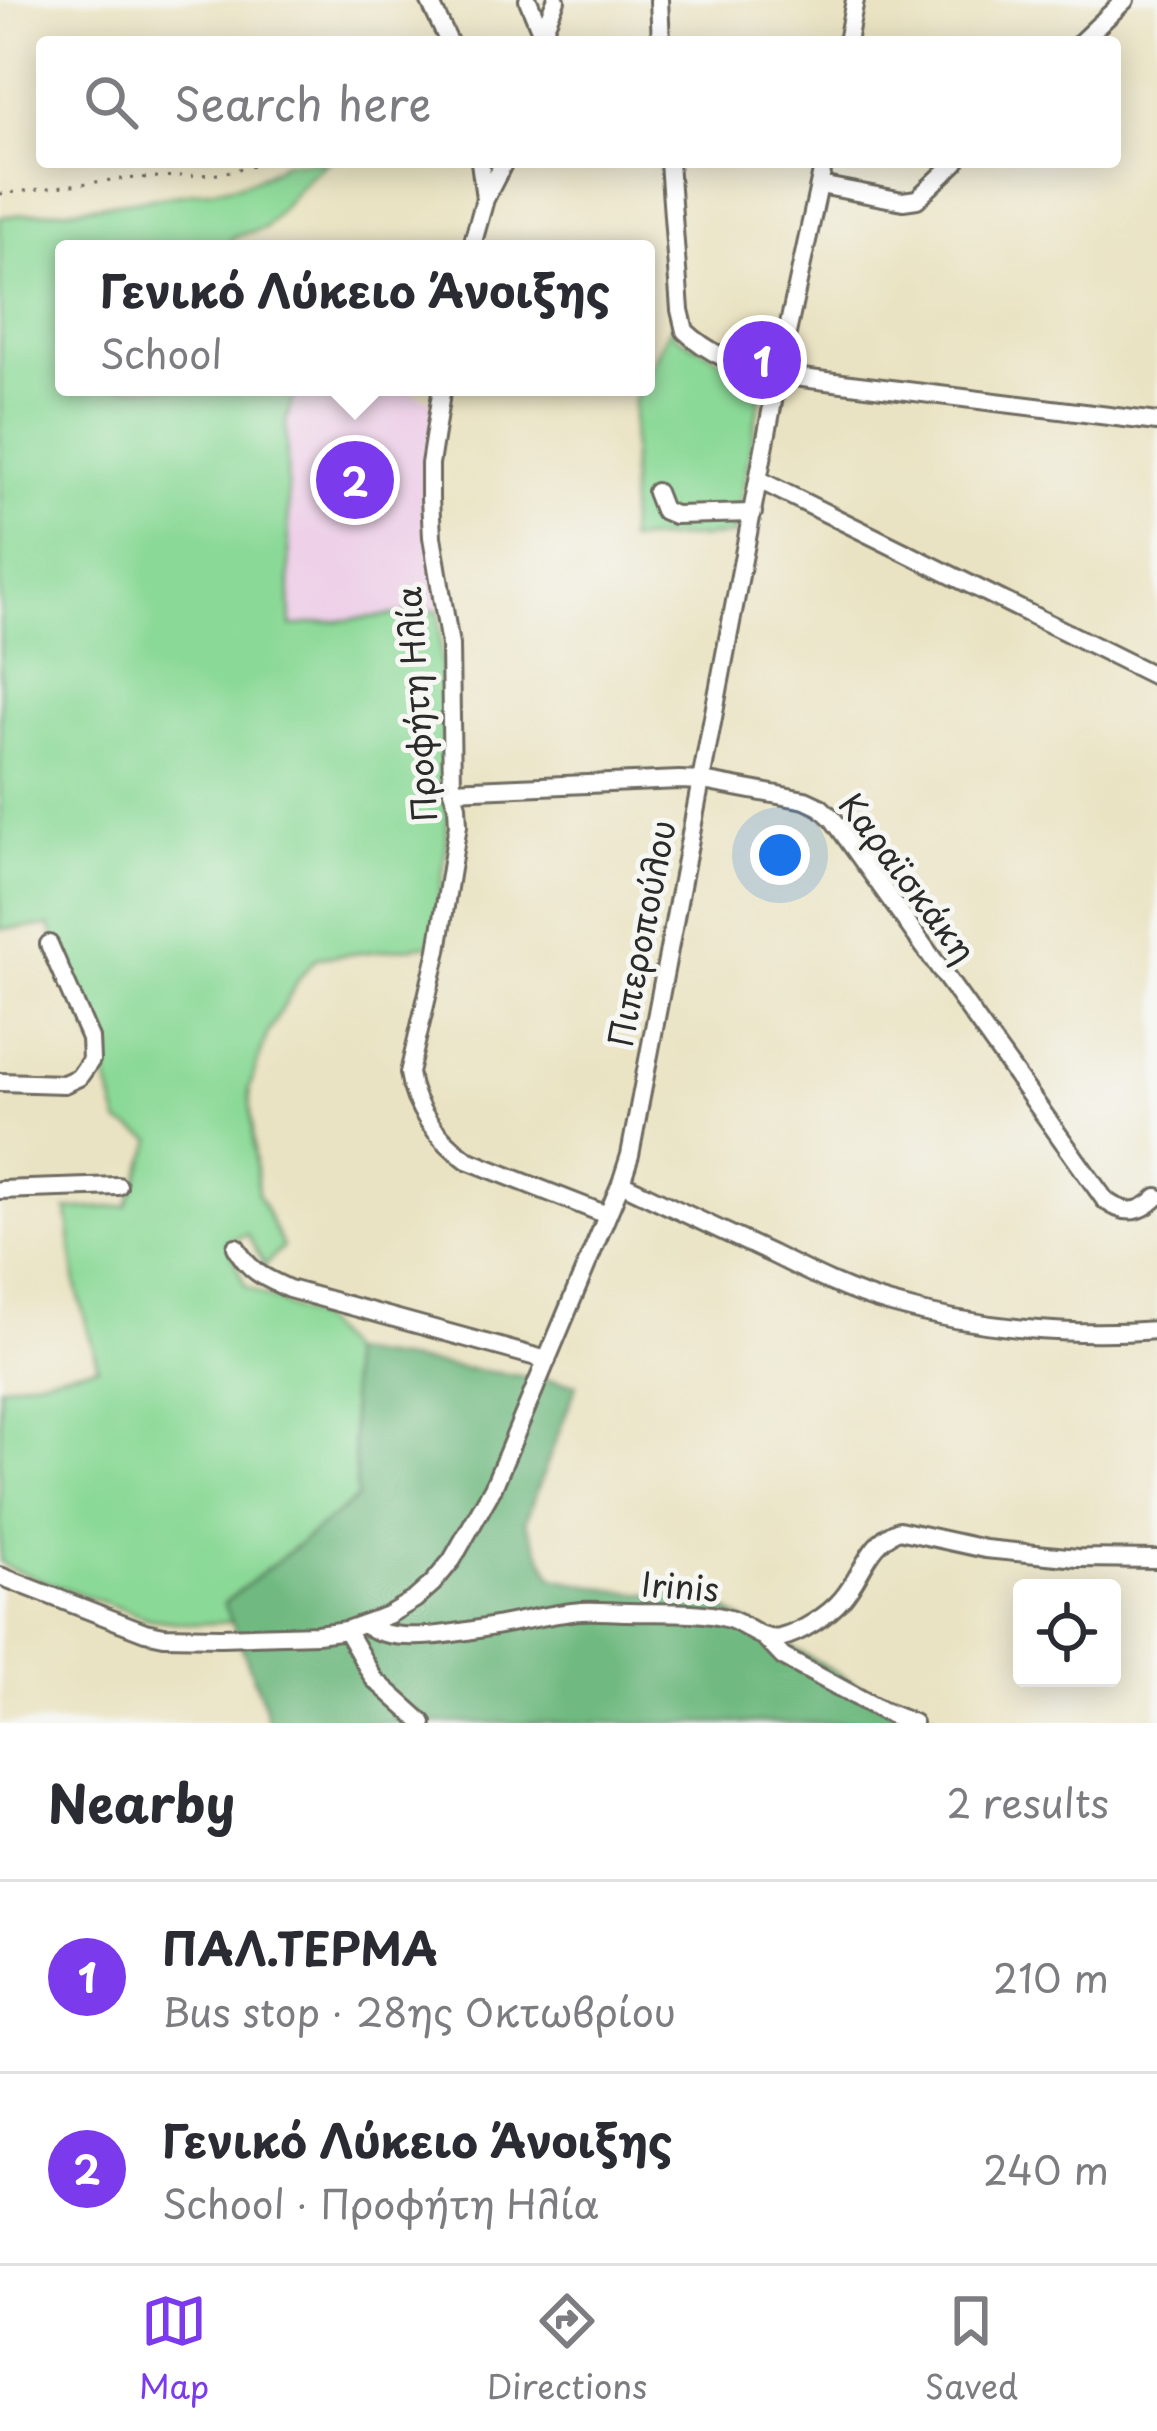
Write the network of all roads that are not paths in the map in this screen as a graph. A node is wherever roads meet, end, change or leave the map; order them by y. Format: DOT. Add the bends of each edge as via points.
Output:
graph roads {
  1 [pos="429,0"];
  2 [pos="528,0"];
  3 [pos="556,0"];
  4 [pos="659,0"];
  5 [pos="855,0"];
  6 [pos="1125,0"];
  7 [pos="445,36"];
  8 [pos="541,36"];
  9 [pos="543,36"];
  10 [pos="661,36"];
  11 [pos="848,36"];
  12 [pos="1087,36"];
  13 [pos="481,168"];
  14 [pos="501,168"];
  15 [pos="669,168"];
  16 [pos="823,168"];
  17 [pos="950,168"];
  18 [pos="820,184"];
  19 [pos="485,199"];
  20 [pos="474,240"];
  21 [pos="778,375"];
  22 [pos="441,396"];
  23 [pos="1157,422"];
  24 [pos="759,480"];
  25 [pos="656,492"];
  26 [pos="753,513"];
  27 [pos="1157,676"];
  28 [pos="703,781"];
  29 [pos="452,790"];
  30 [pos="49,944"];
  31 [pos="0,1082"];
  32 [pos="621,1183"];
  33 [pos="118,1186"];
  34 [pos="0,1190"];
  35 [pos="1157,1197"];
  36 [pos="607,1215"];
  37 [pos="236,1247"];
  38 [pos="1157,1330"];
  39 [pos="547,1360"];
  40 [pos="1157,1559"];
  41 [pos="0,1576"];
  42 [pos="356,1627"];
  43 [pos="765,1638"];
  44 [pos="423,1723"];
  45 [pos="913,1723"];
  1 -- 7 [label="street"];
  2 -- 8 [label="street"];
  3 -- 9 [label="street"];
  4 -- 10 [label="street"];
  5 -- 11 [label="street"];
  6 -- 12 [label="street"];
  13 -- 19 [label="street"];
  14 -- 19 [label="street"];
  15 -- 21 [label="street" via="685,331 721,357"];
  16 -- 18 [label="street, Πιπεροπούλου"];
  17 -- 18 [label="street" via="917,199 903,201"];
  18 -- 21 [label="street, Πιπεροπούλου"];
  19 -- 20 [label="street"];
  21 -- 23 [label="street"];
  21 -- 24 [label="street, Πιπεροπούλου"];
  22 -- 29 [label="street, Προφήτη Ηλία" via="430,498 450,645"];
  24 -- 26 [label="street, Πιπεροπούλου"];
  24 -- 27 [label="street"];
  25 -- 26 [label="street" via="663,510 675,515"];
  26 -- 28 [label="street, Πιπεροπούλου"];
  28 -- 29 [label="street, Καραϊσκάκη"];
  28 -- 32 [label="street, Πιπεροπούλου"];
  28 -- 35 [label="street, Καραϊσκάκη" via="820,807 1105,1200 1133,1213"];
  29 -- 36 [label="street, Προφήτη Ηλία" via="458,825 410,1073 417,1106 467,1160"];
  30 -- 31 [label="street" via="90,1038 91,1060 64,1084"];
  32 -- 36 [label="street, Πιπεροπούλου"];
  32 -- 38 [label="street" via="889,1304 1000,1327"];
  33 -- 34 [label="street"];
  36 -- 39 [label="street, Πιπεροπούλου"];
  37 -- 39 [label="street" via="255,1274 289,1289"];
  39 -- 42 [label="street, Πιπεροπούλου" via="452,1561 415,1599"];
  40 -- 43 [label="street" via="985,1549 899,1530 873,1548 842,1600 782,1637"];
  41 -- 42 [label="street" via="164,1636"];
  42 -- 43 [label="street, Irinis" via="454,1634 589,1610 728,1618"];
  42 -- 44 [label="street" via="374,1679"];
  43 -- 45 [label="street, Irinis" via="783,1657"];
}
